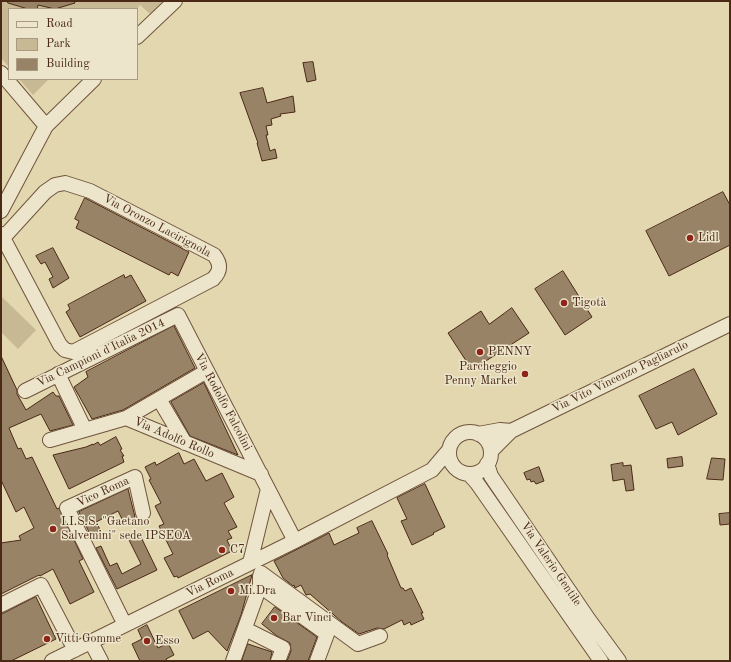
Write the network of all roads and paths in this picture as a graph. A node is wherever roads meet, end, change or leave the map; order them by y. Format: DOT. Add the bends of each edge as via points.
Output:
graph roads {
  1 [pos="175,1"];
  2 [pos="138,35"];
  3 [pos="1,73"];
  4 [pos="93,80"];
  5 [pos="46,126"];
  6 [pos="1,211"];
  7 [pos="2,236"];
  8 [pos="178,315"];
  9 [pos="730,324"];
  10 [pos="207,371"];
  11 [pos="58,374"];
  12 [pos="25,391"];
  13 [pos="159,398"];
  14 [pos="126,418"];
  15 [pos="85,430"];
  16 [pos="511,431"];
  17 [pos="478,434"];
  18 [pos="50,440"];
  19 [pos="185,442"];
  20 [pos="449,450"];
  21 [pos="489,458"];
  22 [pos="432,470"];
  23 [pos="463,471"];
  24 [pos="261,474"];
  25 [pos="268,489"];
  26 [pos="143,513"];
  27 [pos="296,541"];
  28 [pos="255,560"];
  29 [pos="260,579"];
  30 [pos="1,605"];
  31 [pos="125,625"];
  32 [pos="245,628"];
  33 [pos="380,636"];
  34 [pos="91,642"];
  35 [pos="75,650"];
  36 [pos="52,661"];
  37 [pos="101,661"];
  38 [pos="233,661"];
  39 [pos="278,661"];
  40 [pos="317,661"];
  41 [pos="602,661"];
  42 [pos="619,661"];
  1 -- 2 [label="street"];
  3 -- 5 [label="street"];
  4 -- 5 [label="street"];
  5 -- 6 [label="street"];
  7 -- 7 [label="street, Via Oronzo Lacirignola" via="45,192 54,185 65,183 90,191 214,255 220,267 213,279 73,352 65,350 60,345"];
  8 -- 10 [label="street, Via Rodolfo Falcolini"];
  8 -- 11 [label="street, Via Campioni d'Italia 2014"];
  9 -- 16 [label="street, Via Vito Vincenzo Pagliarulo"];
  10 -- 13 [label="street"];
  10 -- 24 [label="street, Via Rodolfo Falcolini"];
  11 -- 12 [label="street, Via Campioni d'Italia 2014"];
  11 -- 15 [label="street"];
  13 -- 14 [label="street"];
  13 -- 19 [label="street"];
  14 -- 15 [label="street, Via Adolfo Rollo"];
  14 -- 19 [label="street, Via Adolfo Rollo"];
  15 -- 18 [label="street, Via Adolfo Rollo"];
  16 -- 17 [label="street, Via Vito Vincenzo Pagliarulo"];
  16 -- 21 [label="street, Via Vito Vincenzo Pagliarulo"];
  17 -- 20 [label="street" via="461,434 451,443"];
  17 -- 21 [label="street" via="486,439 489,445"];
  19 -- 24 [label="street, Via Adolfo Rollo"];
  20 -- 22 [label="street, Via Roma"];
  20 -- 23 [label="street" via="452,463"];
  21 -- 23 [label="street" via="483,469 476,473"];
  21 -- 42 [label="street, Via Valerio Gentile" via="490,476"];
  22 -- 23 [label="street, Via Roma"];
  22 -- 27 [label="street, Via Roma"];
  23 -- 41 [label="street, Via Valerio Gentile" via="477,483"];
  24 -- 25 [label="street, Via Rodolfo Falcolini"];
  25 -- 27 [label="street, Via Rodolfo Falcolini"];
  25 -- 28 [label="street"];
  26 -- 31 [label="street, Vico Roma" via="135,477 67,508"];
  27 -- 28 [label="street, Via Roma"];
  28 -- 29 [label="street"];
  28 -- 31 [label="street, Via Roma"];
  29 -- 32 [label="street"];
  29 -- 33 [label="street" via="358,644"];
  29 -- 40 [label="street" via="327,634"];
  30 -- 35 [label="street" via="41,585"];
  31 -- 34 [label="street, Via Roma"];
  32 -- 38 [label="street"];
  32 -- 39 [label="street" via="283,648"];
  34 -- 35 [label="street, Via Roma"];
  34 -- 37 [label="street"];
  35 -- 36 [label="street, Via Roma"];
}
